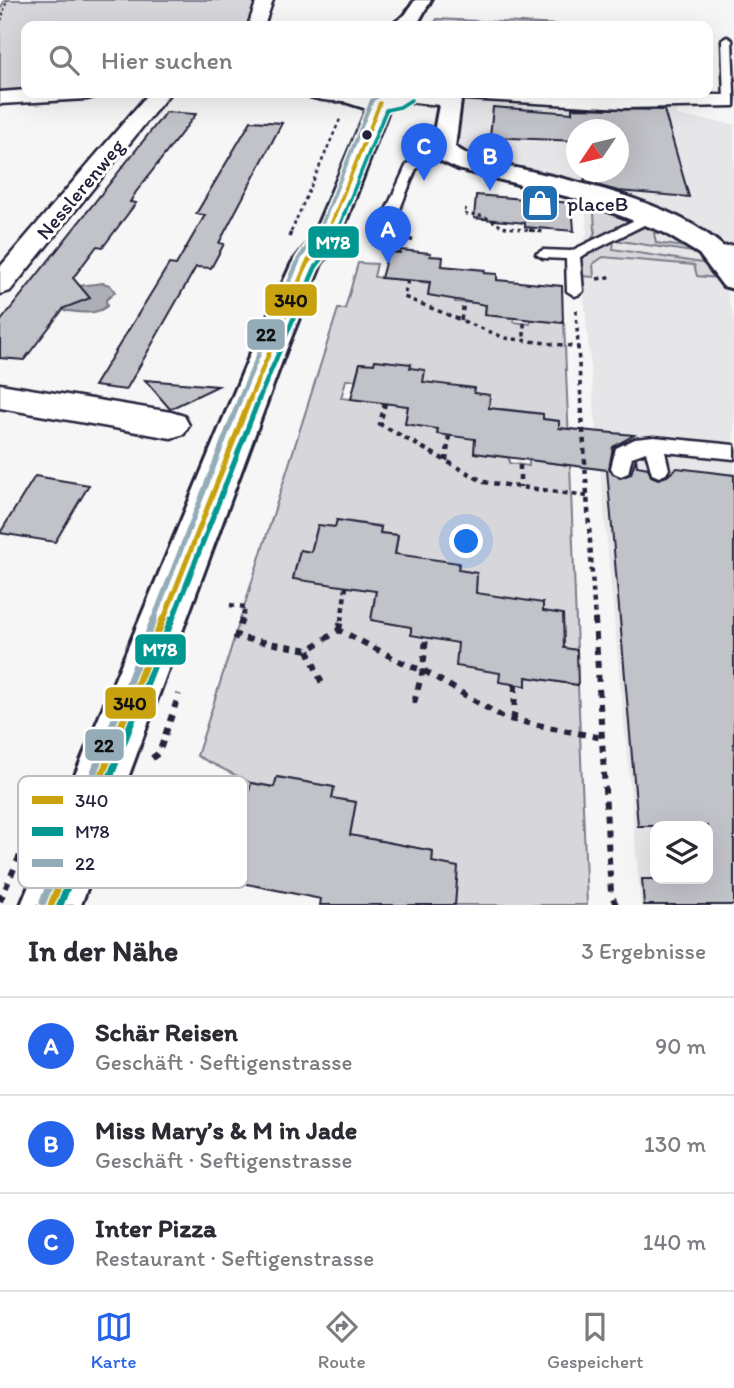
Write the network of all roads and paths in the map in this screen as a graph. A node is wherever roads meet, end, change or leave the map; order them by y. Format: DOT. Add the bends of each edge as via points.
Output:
graph roads {
  1 [pos="7,0"];
  2 [pos="265,0"];
  3 [pos="420,12"];
  4 [pos="258,21"];
  5 [pos="403,21"];
  6 [pos="0,25"];
  7 [pos="727,40"];
  8 [pos="21,97"];
  9 [pos="0,98"];
  10 [pos="156,98"];
  11 [pos="358,98"];
  12 [pos="454,98"];
  13 [pos="527,98"];
  14 [pos="729,101"];
  15 [pos="444,149"];
  16 [pos="466,208"];
  17 [pos="649,217"];
  18 [pos="388,221"];
  19 [pos="513,222"];
  20 [pos="513,228"];
  21 [pos="550,233"];
  22 [pos="543,254"];
  23 [pos="725,254"];
  24 [pos="573,256"];
  25 [pos="408,280"];
  26 [pos="734,280"];
  27 [pos="0,285"];
  28 [pos="575,291"];
  29 [pos="464,303"];
  30 [pos="463,321"];
  31 [pos="524,323"];
  32 [pos="460,330"];
  33 [pos="524,340"];
  34 [pos="579,347"];
  35 [pos="0,396"];
  36 [pos="385,403"];
  37 [pos="170,425"];
  38 [pos="449,435"];
  39 [pos="654,444"];
  40 [pos="734,452"];
  41 [pos="446,461"];
  42 [pos="520,465"];
  43 [pos="621,468"];
  44 [pos="659,469"];
  45 [pos="520,486"];
  46 [pos="587,496"];
  47 [pos="346,587"];
  48 [pos="230,605"];
  49 [pos="339,630"];
  50 [pos="426,637"];
  51 [pos="308,650"];
  52 [pos="423,670"];
  53 [pos="515,684"];
  54 [pos="323,686"];
  55 [pos="414,703"];
  56 [pos="514,720"];
  57 [pos="601,738"];
  58 [pos="102,776"];
  59 [pos="58,888"];
  60 [pos="51,905"];
  61 [pos="616,905"];
  1 -- 6 [label="path"];
  2 -- 4 [label="street"];
  3 -- 5 [label="lane"];
  7 -- 14 [label="lane"];
  8 -- 9 [label="street"];
  10 -- 27 [label="street, Nesslerenweg"];
  11 -- 58 [label="main road" via="307,239 307,264"];
  12 -- 15 [label="main road"];
  13 -- 14 [label="street"];
  15 -- 17 [label="main road" via="467,164 580,193"];
  15 -- 18 [label="lane" via="411,167"];
  16 -- 20 [label="path" via="464,214 484,216"];
  17 -- 23 [label="main road"];
  17 -- 24 [label="lane"];
  19 -- 20 [label="path"];
  20 -- 21 [label="path"];
  22 -- 24 [label="lane"];
  23 -- 26 [label="main road"];
  24 -- 28 [label="lane"];
  25 -- 30 [label="path" via="404,297"];
  28 -- 34 [label="path"];
  29 -- 30 [label="path"];
  30 -- 32 [label="path"];
  30 -- 33 [label="path" via="505,338"];
  31 -- 33 [label="path"];
  33 -- 34 [label="path"];
  34 -- 46 [label="path"];
  35 -- 37 [label="street"];
  36 -- 41 [label="path" via="380,424"];
  38 -- 41 [label="path"];
  39 -- 40 [label="lane"];
  39 -- 43 [label="lane" via="628,449"];
  39 -- 44 [label="lane"];
  41 -- 45 [label="path" via="484,482"];
  42 -- 45 [label="path"];
  45 -- 46 [label="path"];
  46 -- 57 [label="path"];
  47 -- 49 [label="path"];
  48 -- 51 [label="path" via="246,607 236,637"];
  49 -- 51 [label="path"];
  49 -- 52 [label="path"];
  50 -- 52 [label="path"];
  51 -- 54 [label="path"];
  52 -- 55 [label="path"];
  52 -- 56 [label="path"];
  53 -- 56 [label="path"];
  56 -- 57 [label="path"];
  57 -- 61 [label="path" via="611,894"];
  59 -- 60 [label="main road"];
}
